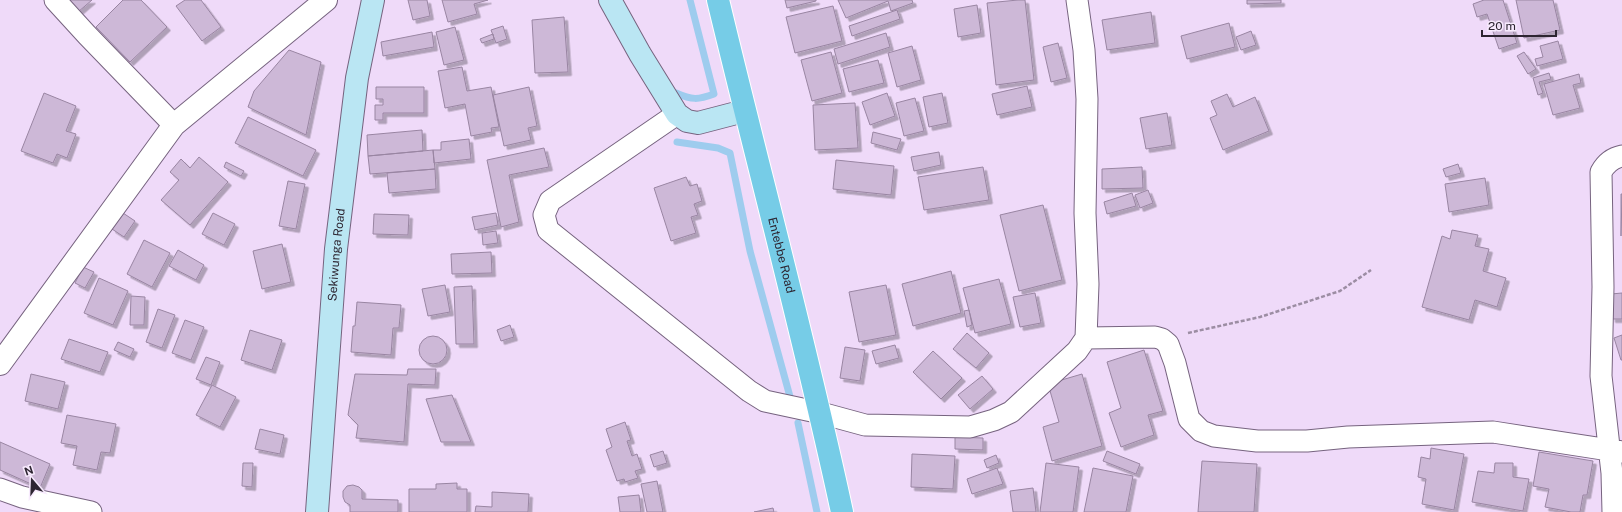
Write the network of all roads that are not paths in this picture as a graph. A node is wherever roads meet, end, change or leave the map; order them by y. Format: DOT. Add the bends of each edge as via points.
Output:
graph roads {
  1 [pos="56,0"];
  2 [pos="325,0"];
  3 [pos="373,0"];
  4 [pos="610,0"];
  5 [pos="718,0"];
  6 [pos="1077,0"];
  7 [pos="744,111"];
  8 [pos="677,114"];
  9 [pos="174,126"];
  10 [pos="1622,156"];
  11 [pos="1086,338"];
  12 [pos="0,364"];
  13 [pos="821,413"];
  14 [pos="1615,451"];
  15 [pos="0,489"];
  16 [pos="91,512"];
  17 [pos="317,512"];
  18 [pos="842,512"];
  19 [pos="1613,512"];
  1 -- 9 [label="street" via="86,35"];
  2 -- 9 [label="street"];
  3 -- 17 [label="main road, Sekiwunga Road" via="357,78 336,249"];
  4 -- 8 [label="main road"];
  5 -- 7 [label="main road, Entebbe Road"];
  6 -- 11 [label="street" via="1087,99"];
  7 -- 8 [label="main road" via="698,123 687,121"];
  7 -- 13 [label="main road, Entebbe Road"];
  8 -- 13 [label="street" via="550,201 544,215 548,230 754,394 765,401"];
  9 -- 12 [label="street"];
  10 -- 14 [label="street" via="1615,157 1601,172 1601,376"];
  11 -- 13 [label="street" via="1077,351 1011,412 983,424 970,427 865,425"];
  11 -- 14 [label="street" via="1162,339 1168,344 1175,363 1189,419 1201,431 1214,436 1257,441 1307,441 1348,437 1493,432"];
  13 -- 18 [label="main road, Entebbe Road"];
  14 -- 19 [label="street" via="1612,473"];
  15 -- 16 [label="street" via="22,497"];
}
